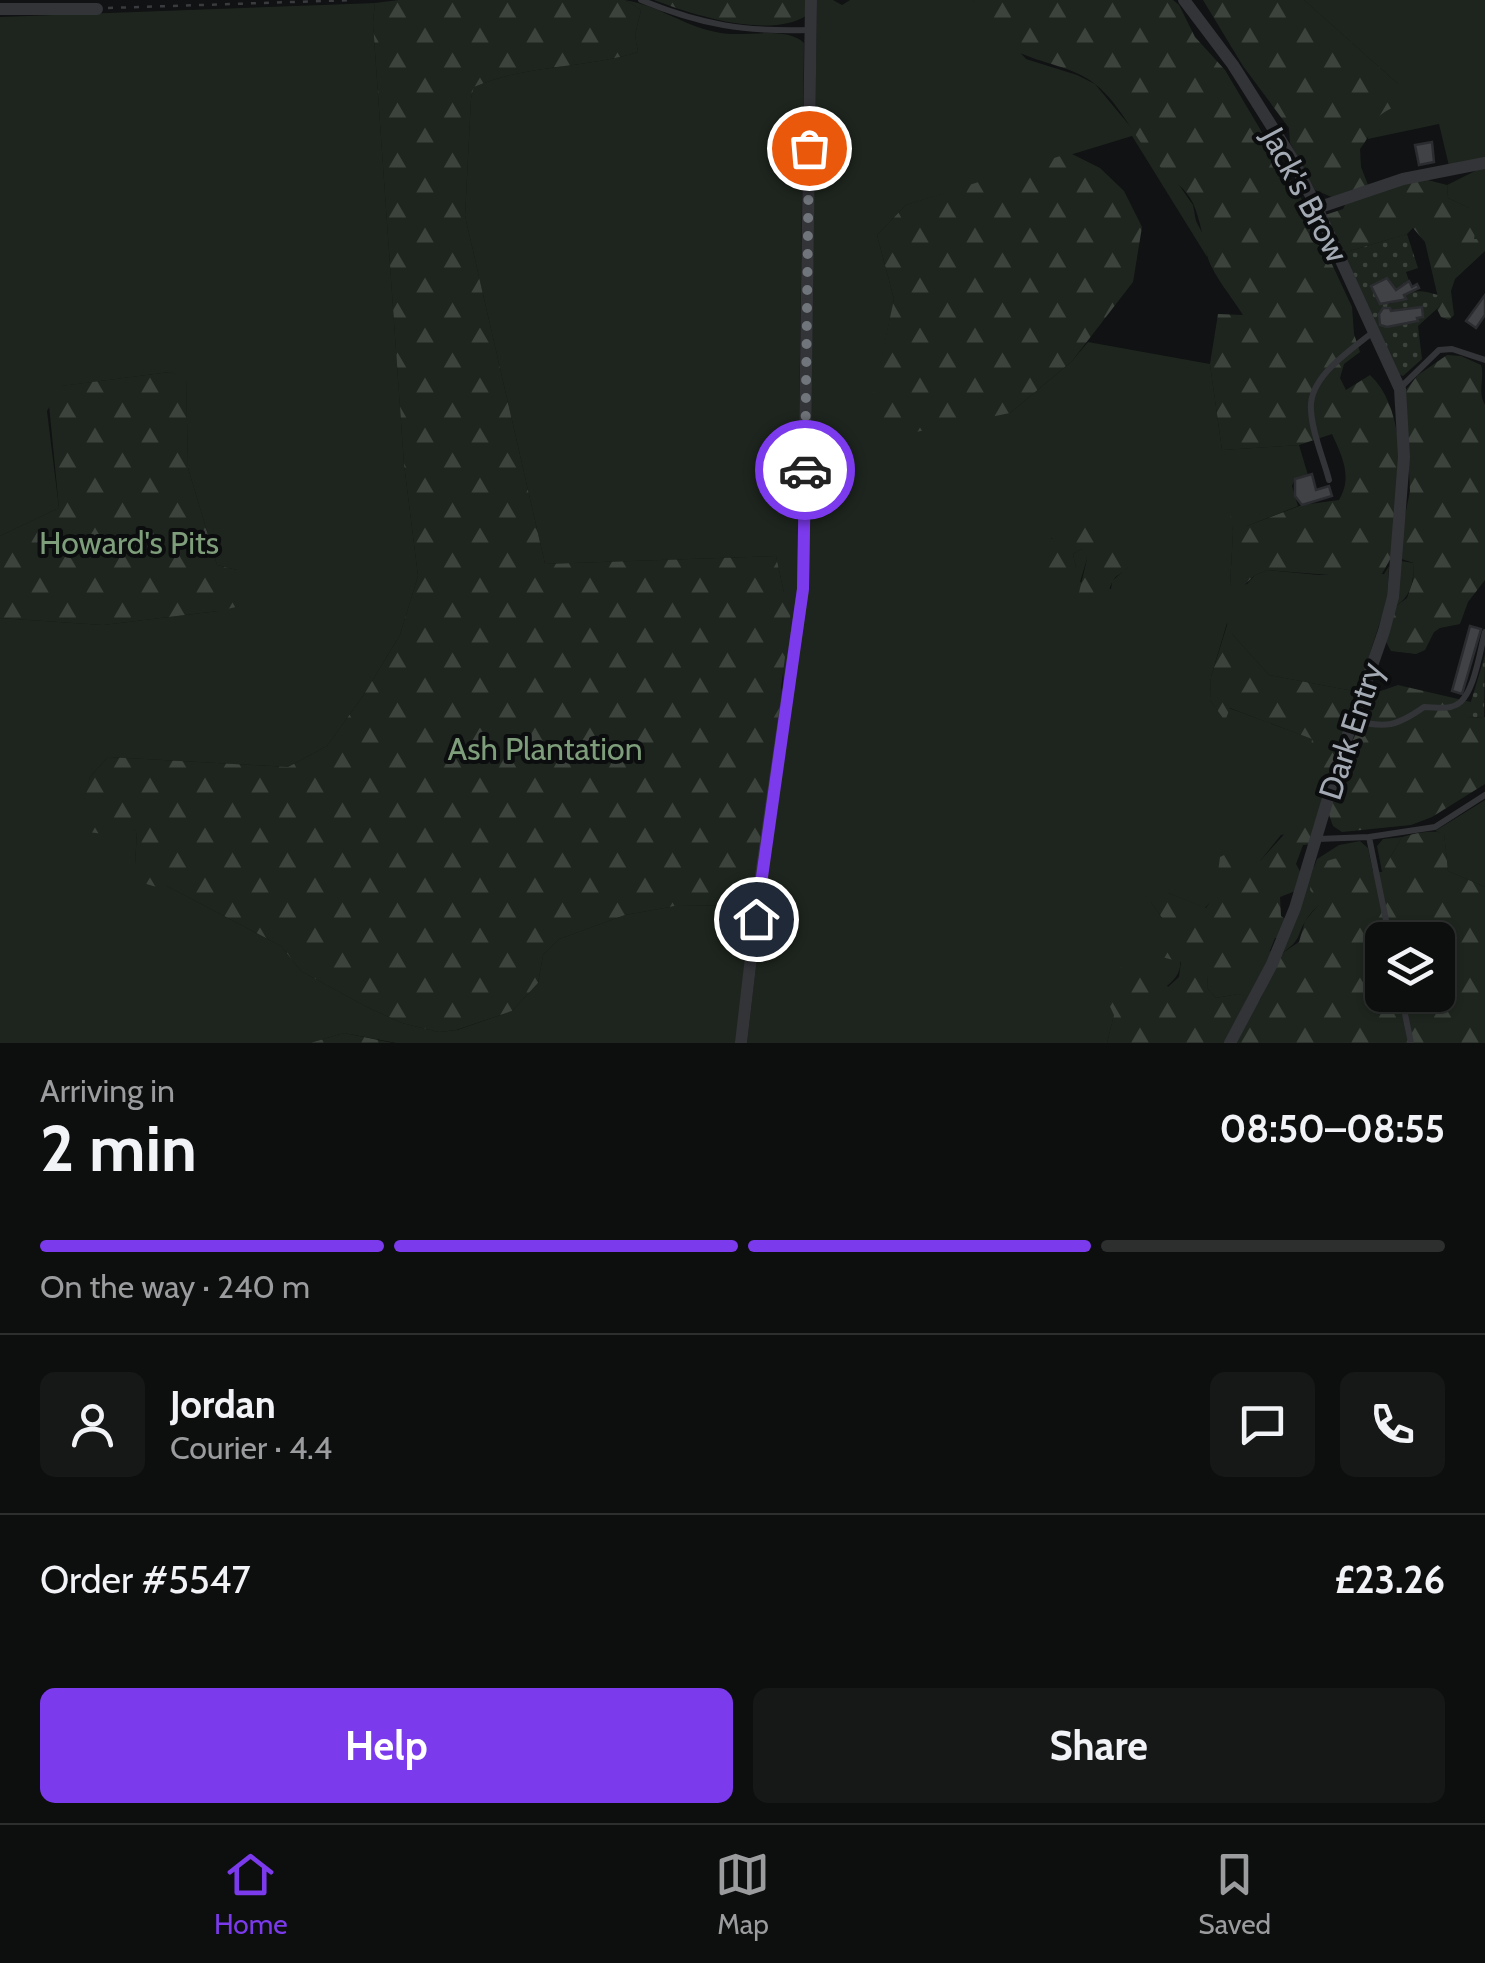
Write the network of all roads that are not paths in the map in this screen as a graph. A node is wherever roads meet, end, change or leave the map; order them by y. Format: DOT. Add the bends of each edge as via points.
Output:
graph roads {
  1 [pos="641,0"];
  2 [pos="811,0"];
  3 [pos="1184,0"];
  4 [pos="0,8"];
  5 [pos="97,8"];
  6 [pos="811,30"];
  7 [pos="1485,162"];
  8 [pos="1316,208"];
  9 [pos="1374,331"];
  10 [pos="1485,360"];
  11 [pos="1400,396"];
  12 [pos="1329,480"];
  13 [pos="1485,632"];
  14 [pos="1352,720"];
  15 [pos="1485,795"];
  16 [pos="1369,837"];
  17 [pos="1318,839"];
  18 [pos="1386,922"];
  19 [pos="1405,1012"];
  20 [pos="741,1043"];
  21 [pos="1230,1043"];
  22 [pos="1411,1043"];
  1 -- 6 [label="lane" via="684,18 758,31"];
  2 -- 6 [label="street"];
  3 -- 8 [label="street, Jack's Brow" via="1233,65"];
  4 -- 5 [label="street"];
  6 -- 20 [label="street" via="803,589"];
  7 -- 8 [label="street" via="1403,179"];
  8 -- 9 [label="street, Jack's Brow"];
  9 -- 11 [label="street, Jack's Brow"];
  9 -- 12 [label="lane" via="1313,394 1310,408"];
  10 -- 11 [label="lane" via="1438,350"];
  11 -- 14 [label="street, Dark Entry" via="1404,480 1393,597"];
  13 -- 14 [label="lane" via="1460,704 1424,707 1397,723"];
  14 -- 17 [label="street, Dark Entry"];
  15 -- 16 [label="lane" via="1435,827"];
  16 -- 17 [label="lane"];
  16 -- 18 [label="lane"];
  17 -- 21 [label="street, Dark Entry" via="1272,964"];
  19 -- 22 [label="lane"];
}
